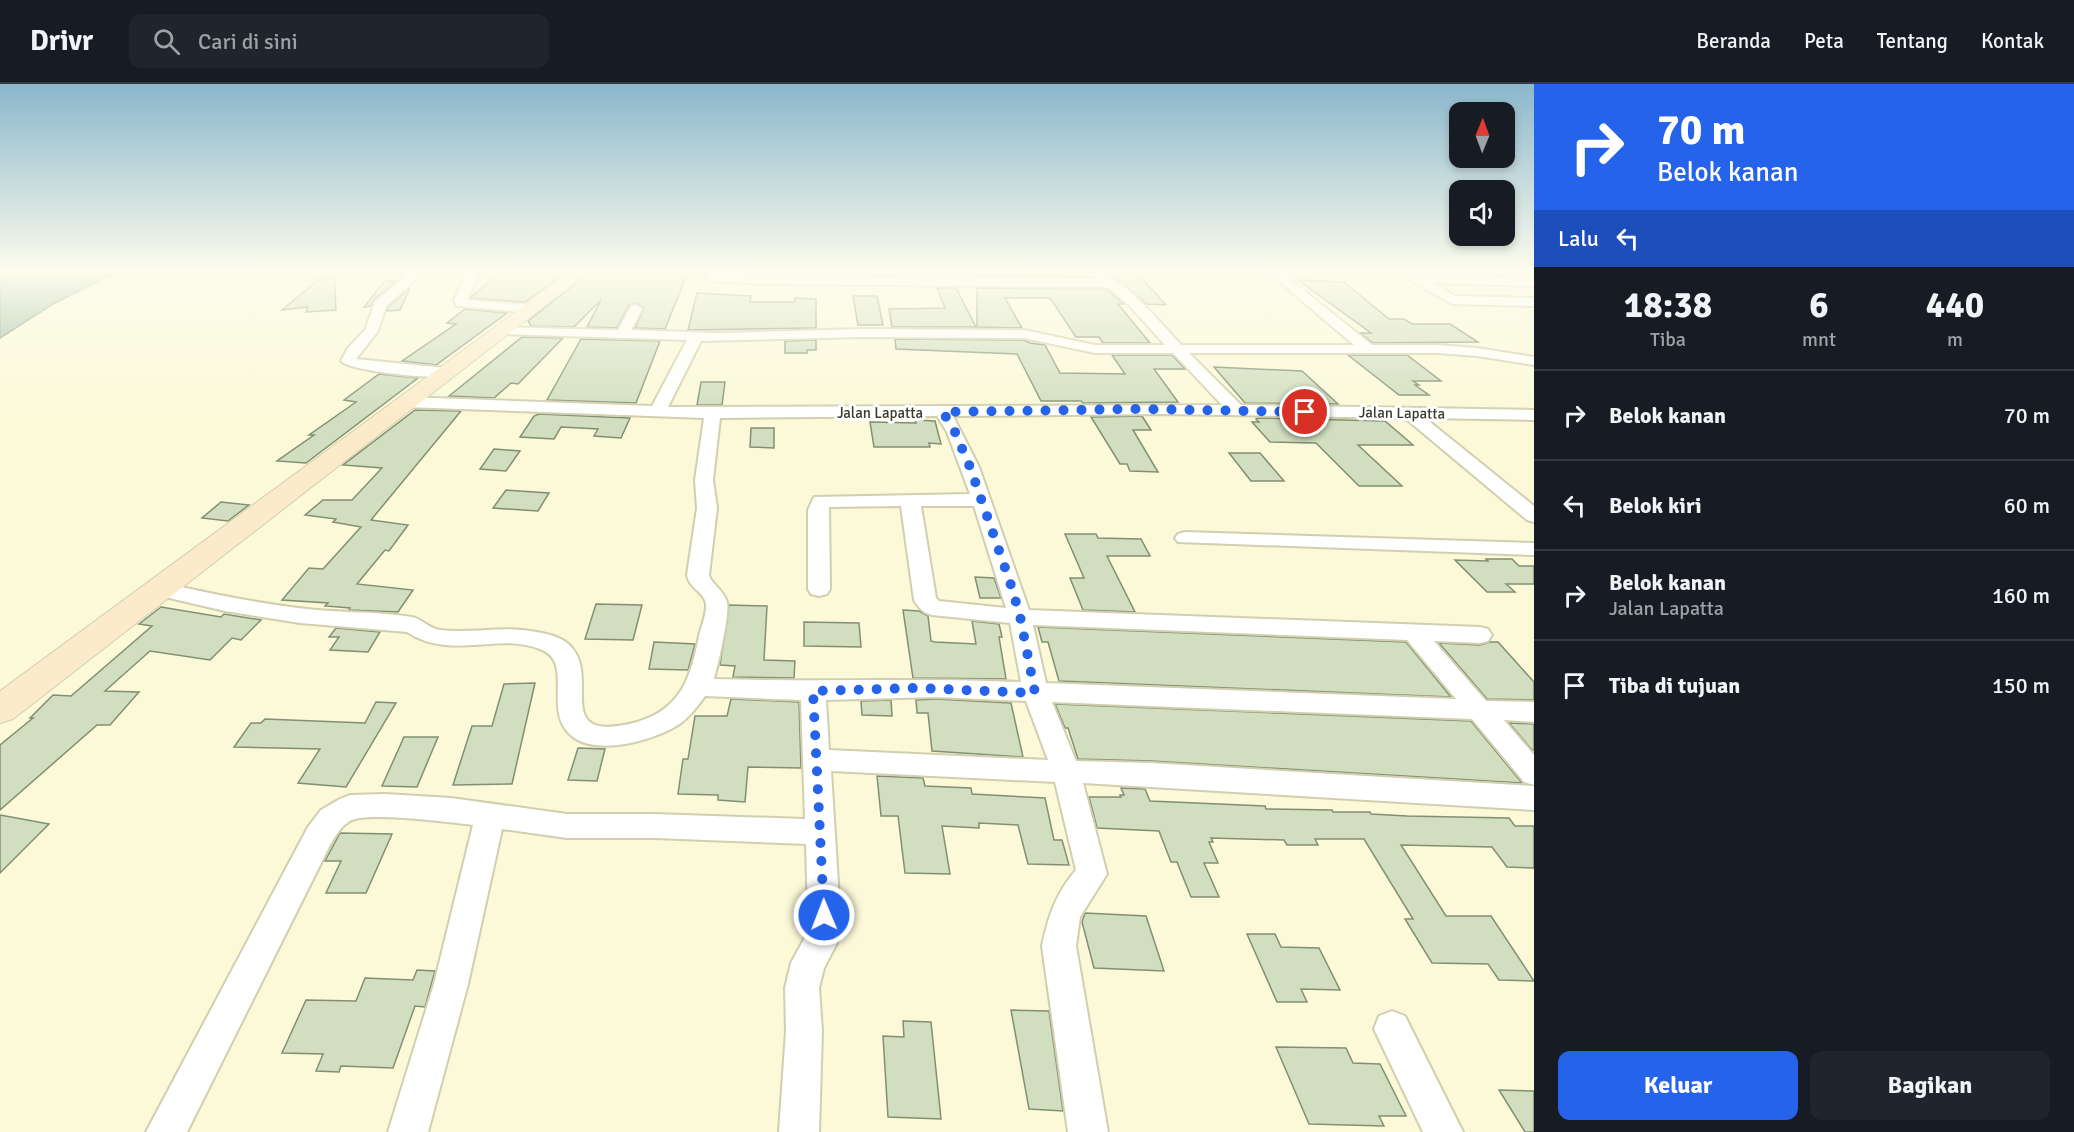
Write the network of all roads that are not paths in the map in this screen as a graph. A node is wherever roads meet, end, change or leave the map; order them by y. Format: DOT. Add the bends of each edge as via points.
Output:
graph roads {
  1 [pos="374,321"];
  2 [pos="514,321"];
  3 [pos="629,321"];
  4 [pos="1152,321"];
  5 [pos="1334,321"];
  6 [pos="502,330"];
  7 [pos="622,334"];
  8 [pos="696,336"];
  9 [pos="1177,348"];
  10 [pos="1367,348"];
  11 [pos="1534,361"];
  12 [pos="446,373"];
  13 [pos="405,402"];
  14 [pos="1236,410"];
  15 [pos="657,412"];
  16 [pos="943,412"];
  17 [pos="713,413"];
  18 [pos="1410,414"];
  19 [pos="1534,415"];
  20 [pos="910,500"];
  21 [pos="981,500"];
  22 [pos="1534,516"];
  23 [pos="1185,538"];
  24 [pos="1534,549"];
  25 [pos="160,589"];
  26 [pos="819,589"];
  27 [pos="1020,616"];
  28 [pos="1414,633"];
  29 [pos="1480,635"];
  30 [pos="698,687"];
  31 [pos="813,691"];
  32 [pos="1035,693"];
  33 [pos="0,710"];
  34 [pos="1478,710"];
  35 [pos="1534,712"];
  36 [pos="816,760"];
  37 [pos="1066,771"];
  38 [pos="1534,774"];
  39 [pos="1534,798"];
  40 [pos="490,815"];
  41 [pos="819,832"];
  42 [pos="1392,1029"];
  43 [pos="166,1132"];
  44 [pos="408,1132"];
  45 [pos="799,1132"];
  46 [pos="1088,1132"];
  47 [pos="1443,1132"];
  1 -- 12 [label="street" via="348,361"];
  2 -- 6 [label="main road"];
  3 -- 7 [label="street"];
  4 -- 9 [label="street"];
  5 -- 10 [label="street"];
  6 -- 7 [label="street"];
  6 -- 12 [label="main road"];
  7 -- 8 [label="street"];
  8 -- 9 [label="street" via="1023,334 1082,348"];
  8 -- 15 [label="street"];
  9 -- 10 [label="street"];
  9 -- 14 [label="street"];
  10 -- 11 [label="street" via="1460,350"];
  12 -- 13 [label="main road"];
  13 -- 15 [label="street, Jalan Lapatta"];
  13 -- 25 [label="main road"];
  14 -- 16 [label="street, Jalan Lapatta"];
  14 -- 18 [label="street, Jalan Lapatta"];
  15 -- 17 [label="street, Jalan Lapatta"];
  16 -- 17 [label="street, Jalan Lapatta"];
  16 -- 21 [label="street" via="961,445"];
  17 -- 30 [label="street" via="706,455 707,508 698,575 717,605"];
  18 -- 19 [label="street, Jalan Lapatta"];
  18 -- 22 [label="street"];
  20 -- 21 [label="street"];
  20 -- 26 [label="street" via="821,501"];
  20 -- 27 [label="street" via="928,604 944,611"];
  21 -- 27 [label="street"];
  23 -- 24 [label="street"];
  25 -- 30 [label="street" via="300,616 412,625 441,638 540,641 559,648 564,655 570,672 572,718 580,729 591,734 639,733 656,727"];
  25 -- 33 [label="main road"];
  27 -- 28 [label="street"];
  27 -- 32 [label="street"];
  28 -- 29 [label="street"];
  28 -- 34 [label="street"];
  30 -- 31 [label="street"];
  31 -- 32 [label="street" via="916,688"];
  31 -- 36 [label="street"];
  32 -- 34 [label="street"];
  32 -- 37 [label="street"];
  34 -- 35 [label="street"];
  34 -- 38 [label="street"];
  36 -- 37 [label="street"];
  36 -- 41 [label="street"];
  37 -- 39 [label="street"];
  37 -- 46 [label="street" via="1092,874 1075,894 1064,916 1059,946"];
  40 -- 41 [label="street" via="567,826"];
  40 -- 43 [label="street" via="385,806 350,807 331,819"];
  40 -- 44 [label="street" via="454,973"];
  41 -- 45 [label="street" via="824,915 820,942 808,963 802,988"];
  42 -- 47 [label="street"];
}
